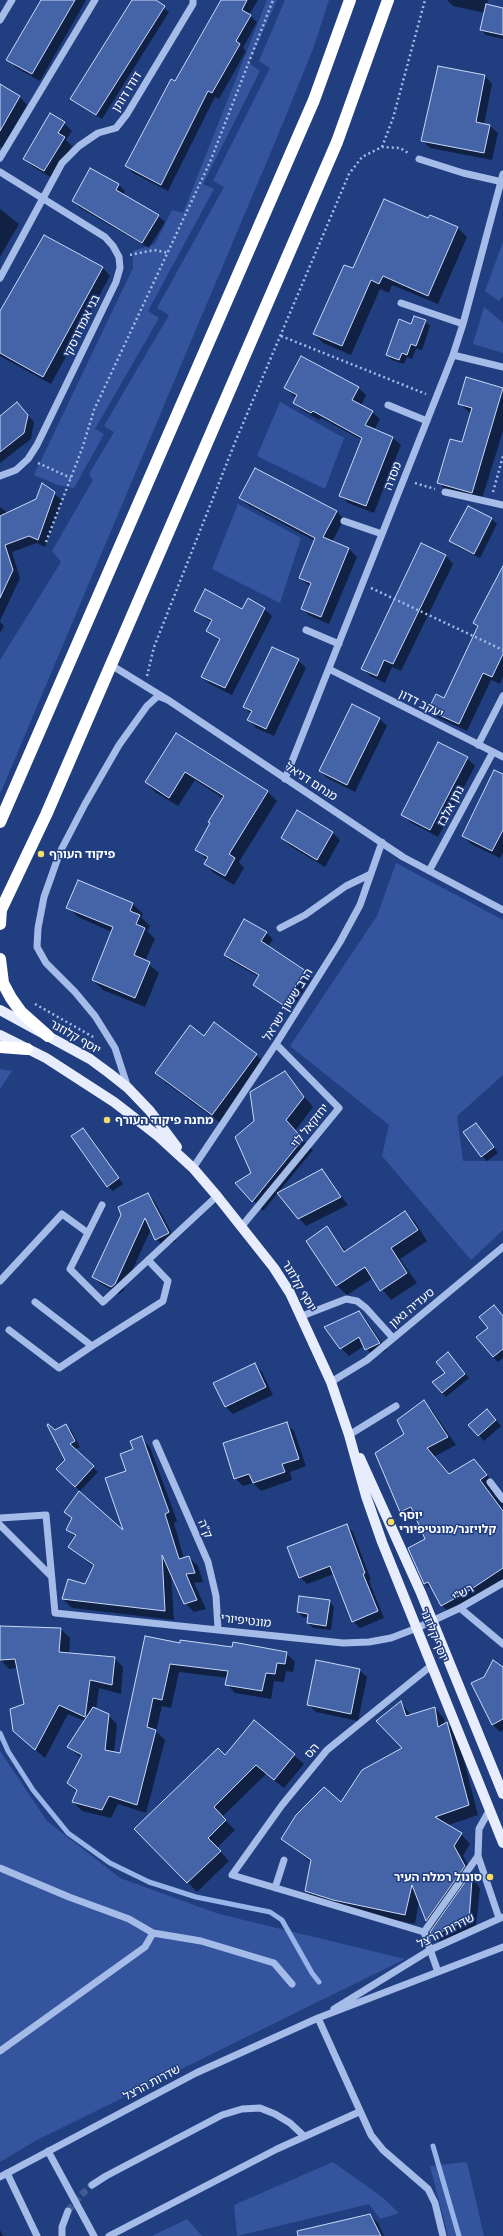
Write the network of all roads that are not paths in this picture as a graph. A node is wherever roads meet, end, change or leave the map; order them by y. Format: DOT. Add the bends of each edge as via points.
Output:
graph roads {
  1 [pos="12,0"];
  2 [pos="95,0"];
  3 [pos="193,0"];
  4 [pos="350,0"];
  5 [pos="388,0"];
  6 [pos="0,20"];
  7 [pos="0,158"];
  8 [pos="418,159"];
  9 [pos="0,172"];
  10 [pos="503,174"];
  11 [pos="502,182"];
  12 [pos="43,201"];
  13 [pos="0,278"];
  14 [pos="401,303"];
  15 [pos="463,324"];
  16 [pos="453,355"];
  17 [pos="503,367"];
  18 [pos="388,405"];
  19 [pos="427,421"];
  20 [pos="0,476"];
  21 [pos="445,492"];
  22 [pos="503,504"];
  23 [pos="344,521"];
  24 [pos="382,534"];
  25 [pos="306,630"];
  26 [pos="339,644"];
  27 [pos="111,665"];
  28 [pos="329,669"];
  29 [pos="503,696"];
  30 [pos="168,700"];
  31 [pos="478,745"];
  32 [pos="493,752"];
  33 [pos="503,757"];
  34 [pos="285,779"];
  35 [pos="0,822"];
  36 [pos="382,842"];
  37 [pos="429,871"];
  38 [pos="371,874"];
  39 [pos="1,910"];
  40 [pos="503,910"];
  41 [pos="0,924"];
  42 [pos="280,928"];
  43 [pos="0,959"];
  44 [pos="0,1010"];
  45 [pos="0,1035"];
  46 [pos="48,1036"];
  47 [pos="276,1044"];
  48 [pos="0,1047"];
  49 [pos="27,1049"];
  50 [pos="128,1088"];
  51 [pos="193,1168"];
  52 [pos="217,1196"];
  53 [pos="102,1206"];
  54 [pos="242,1226"];
  55 [pos="88,1233"];
  56 [pos="503,1247"];
  57 [pos="148,1260"];
  58 [pos="0,1281"];
  59 [pos="35,1302"];
  60 [pos="302,1316"];
  61 [pos="9,1330"];
  62 [pos="393,1338"];
  63 [pos="92,1346"];
  64 [pos="331,1382"];
  65 [pos="396,1406"];
  66 [pos="349,1435"];
  67 [pos="156,1443"];
  68 [pos="490,1482"];
  69 [pos="503,1499"];
  70 [pos="0,1518"];
  71 [pos="0,1526"];
  72 [pos="52,1576"];
  73 [pos="503,1583"];
  74 [pos="460,1608"];
  75 [pos="433,1622"];
  76 [pos="417,1628"];
  77 [pos="218,1629"];
  78 [pos="503,1644"];
  79 [pos="432,1665"];
  80 [pos="503,1794"];
  81 [pos="490,1809"];
  82 [pos="503,1843"];
  83 [pos="478,1856"];
  84 [pos="284,1860"];
  85 [pos="0,1868"];
  86 [pos="275,1888"];
  87 [pos="501,1917"];
  88 [pos="424,1932"];
  89 [pos="153,1934"];
  90 [pos="503,1947"];
  91 [pos="430,1950"];
  92 [pos="438,1972"];
  93 [pos="292,1984"];
  94 [pos="318,2018"];
  95 [pos="0,2050"];
  96 [pos="359,2112"];
  97 [pos="304,2136"];
  98 [pos="48,2151"];
  99 [pos="3,2175"];
  100 [pos="92,2185"];
  101 [pos="68,2211"];
  102 [pos="37,2236"];
  103 [pos="62,2236"];
  104 [pos="94,2236"];
  105 [pos="109,2236"];
  106 [pos="443,2236"];
  1 -- 6 [label="street"];
  2 -- 7 [label="street"];
  3 -- 12 [label="street, דודו דותן" via="128,114 116,128 98,133 79,146 62,163"];
  4 -- 35 [label="highway" via="314,100"];
  5 -- 27 [label="highway" via="337,142"];
  8 -- 11 [label="street"];
  9 -- 12 [label="street"];
  10 -- 11 [label="street, מסדה"];
  11 -- 15 [label="street, מסדה"];
  12 -- 13 [label="street, דודו דותן"];
  12 -- 20 [label="street, בני אמדורסקי" via="104,237 119,257 120,268 116,282 37,445 28,459 16,470"];
  14 -- 15 [label="street"];
  15 -- 16 [label="street, מסדה"];
  16 -- 17 [label="street"];
  16 -- 19 [label="street, מסדה"];
  18 -- 19 [label="street"];
  19 -- 24 [label="street, מסדה"];
  21 -- 22 [label="street"];
  23 -- 24 [label="street"];
  24 -- 26 [label="street, מסדה"];
  25 -- 26 [label="street"];
  26 -- 28 [label="street, מסדה"];
  27 -- 30 [label="street, מנחם דניאל"];
  27 -- 39 [label="highway" via="46,815"];
  28 -- 31 [label="street, יעקב דדון"];
  28 -- 34 [label="street, מסדה"];
  29 -- 31 [label="street"];
  30 -- 34 [label="street, מנחם דניאל"];
  30 -- 50 [label="street" via="158,696 147,706 119,745 85,804 60,852 44,897 38,928 37,947 46,963 95,1016 115,1048"];
  31 -- 32 [label="street, יעקב דדון"];
  32 -- 33 [label="street, יעקב דדון"];
  32 -- 37 [label="street, נתן אלבז"];
  34 -- 36 [label="street, מנחם דניאל"];
  36 -- 37 [label="street, מנחם דניאל"];
  36 -- 38 [label="street, הרב ששון ישראל"];
  37 -- 40 [label="street, מנחם דניאל"];
  38 -- 42 [label="street" via="346,886 305,915"];
  38 -- 47 [label="street, הרב ששון ישראל" via="360,905 340,942"];
  39 -- 41 [label="highway"];
  43 -- 46 [label="highway" via="3,983 11,998"];
  44 -- 46 [label="main road, יוסף קלוזנר"];
  45 -- 49 [label="main road, יוסף קלוזנר"];
  46 -- 50 [label="main road, יוסף קלוזנר" via="90,1059"];
  47 -- 51 [label="street, הרב ששון ישראל"];
  47 -- 54 [label="street, יחזקאל לוי" via="339,1108"];
  48 -- 49 [label="highway"];
  49 -- 51 [label="main road, יוסף קלוזנר" via="46,1058 114,1102 158,1136"];
  50 -- 51 [label="main road, יוסף קלוזנר" via="158,1120"];
  51 -- 52 [label="main road, יוסף קלוזנר"];
  52 -- 54 [label="main road, יוסף קלוזנר"];
  52 -- 57 [label="street"];
  53 -- 55 [label="street"];
  54 -- 60 [label="main road, יוסף קלוזנר" via="274,1268"];
  55 -- 57 [label="street" via="70,1269 103,1302"];
  55 -- 58 [label="street" via="62,1214"];
  56 -- 62 [label="street, סעדיה גאון"];
  57 -- 63 [label="street" via="168,1281 163,1301"];
  59 -- 63 [label="street"];
  60 -- 62 [label="street" via="346,1299 357,1301"];
  60 -- 64 [label="main road, יוסף קלוזנר"];
  61 -- 63 [label="street" via="59,1368"];
  62 -- 64 [label="street, סעדיה גאון" via="367,1360"];
  64 -- 66 [label="main road, יוסף קלוזנר"];
  65 -- 66 [label="street"];
  66 -- 75 [label="main road, יוסף קלוזנר"];
  66 -- 76 [label="main road, יוסף קלוזנר" via="366,1496"];
  67 -- 77 [label="street, ק\"ה" via="208,1562 216,1596"];
  68 -- 69 [label="street"];
  70 -- 72 [label="street" via="46,1515"];
  71 -- 72 [label="street"];
  72 -- 77 [label="street, מונטיפיורי" via="54,1613"];
  73 -- 74 [label="street, רש\"י"];
  74 -- 75 [label="street, רש\"י"];
  74 -- 78 [label="street"];
  75 -- 76 [label="street, מונטיפיורי"];
  75 -- 80 [label="main road, יוסף קלוזנר"];
  76 -- 77 [label="street, מונטיפיורי" via="376,1640 343,1643"];
  76 -- 79 [label="main road, יוסף קלוזנר"];
  79 -- 81 [label="main road, יוסף קלוזנר"];
  79 -- 86 [label="street, הס" via="327,1750 282,1805 232,1875"];
  81 -- 82 [label="main road, יוסף קלוזנר"];
  81 -- 83 [label="street" via="479,1829"];
  83 -- 87 [label="street"];
  83 -- 88 [label="street"];
  84 -- 86 [label="street"];
  85 -- 89 [label="street" via="129,1919"];
  86 -- 88 [label="street"];
  87 -- 91 [label="street, שדרות הרצל"];
  88 -- 91 [label="street"];
  89 -- 93 [label="street" via="201,1941 274,1964"];
  89 -- 95 [label="street" via="145,1948"];
  90 -- 92 [label="street, שדרות הרצל"];
  91 -- 92 [label="street"];
  91 -- 94 [label="street, שדרות הרצל"];
  92 -- 94 [label="street, שדרות הרצל"];
  94 -- 96 [label="street"];
  94 -- 98 [label="street, שדרות הרצל" via="196,2073"];
  96 -- 97 [label="street"];
  96 -- 106 [label="street" via="378,2144 430,2192"];
  97 -- 100 [label="street" via="275,2114 260,2108 242,2109 222,2115"];
  97 -- 105 [label="street"];
  98 -- 99 [label="street, שדרות הרצל"];
  98 -- 104 [label="street"];
  99 -- 102 [label="street"];
  101 -- 103 [label="street" via="62,2227"];
}
